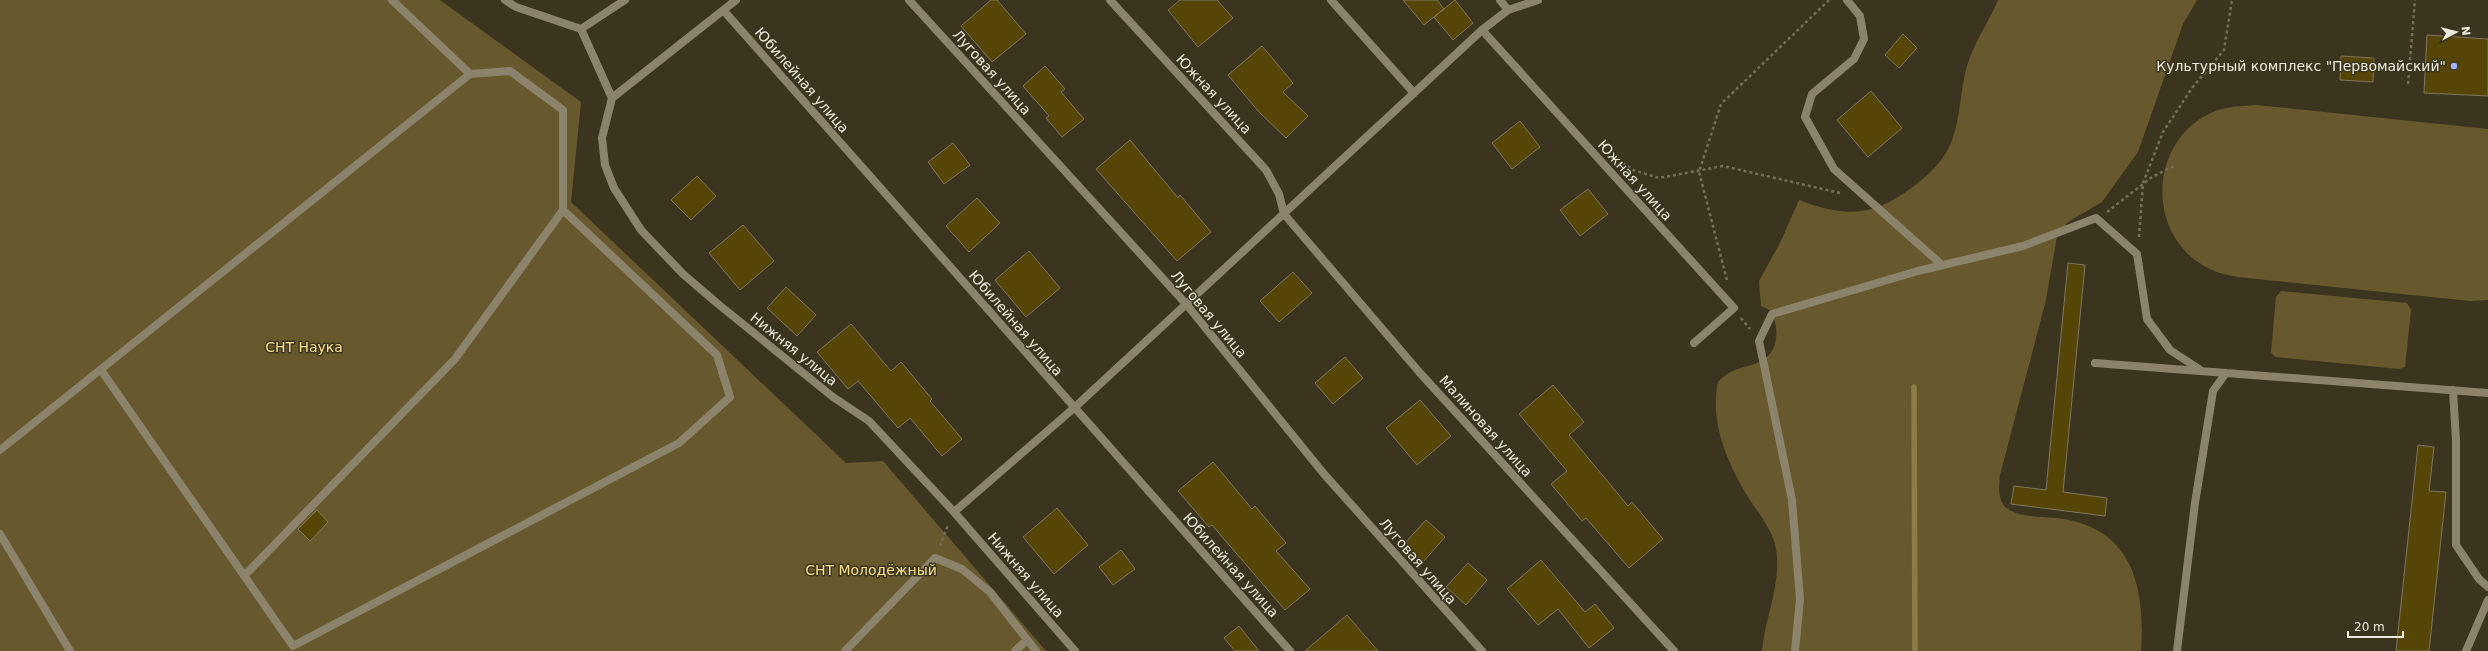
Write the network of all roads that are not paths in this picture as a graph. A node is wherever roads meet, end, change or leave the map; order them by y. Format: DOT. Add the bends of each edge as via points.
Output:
graph roads {
  1 [pos="392,0"];
  2 [pos="505,0"];
  3 [pos="626,0"];
  4 [pos="736,0"];
  5 [pos="909,0"];
  6 [pos="1110,0"];
  7 [pos="1330,0"];
  8 [pos="1500,0"];
  9 [pos="1538,0"];
  10 [pos="1847,0"];
  11 [pos="1508,10"];
  12 [pos="724,11"];
  13 [pos="581,29"];
  14 [pos="1482,30"];
  15 [pos="470,74"];
  16 [pos="1414,93"];
  17 [pos="612,98"];
  18 [pos="564,210"];
  19 [pos="1284,214"];
  20 [pos="1942,265"];
  21 [pos="1187,305"];
  22 [pos="1694,343"];
  23 [pos="2095,363"];
  24 [pos="100,370"];
  25 [pos="2202,371"];
  26 [pos="2226,373"];
  27 [pos="2453,390"];
  28 [pos="2488,393"];
  29 [pos="1074,408"];
  30 [pos="0,450"];
  31 [pos="954,512"];
  32 [pos="0,534"];
  33 [pos="244,576"];
  34 [pos="2488,587"];
  35 [pos="2488,600"];
  36 [pos="1028,640"];
  37 [pos="70,651"];
  38 [pos="845,651"];
  39 [pos="1015,651"];
  40 [pos="1036,651"];
  41 [pos="1075,651"];
  42 [pos="1290,651"];
  43 [pos="1482,651"];
  44 [pos="1674,651"];
  45 [pos="1795,651"];
  46 [pos="2177,651"];
  47 [pos="2466,651"];
  1 -- 15 [label="street"];
  2 -- 13 [label="street" via="516,7"];
  3 -- 13 [label="street"];
  4 -- 12 [label="street"];
  5 -- 21 [label="street, Луговая улица"];
  6 -- 19 [label="street, Южная улица" via="1266,170 1279,194"];
  7 -- 16 [label="street"];
  8 -- 11 [label="street"];
  9 -- 11 [label="street"];
  10 -- 20 [label="street" via="1860,16 1864,38 1854,59 1812,94 1804,117 1834,169"];
  11 -- 14 [label="street"];
  12 -- 17 [label="street"];
  12 -- 29 [label="street, Юбилейная улица"];
  13 -- 17 [label="street"];
  14 -- 16 [label="street"];
  14 -- 22 [label="street, Южная улица" via="1734,308"];
  15 -- 18 [label="street" via="510,71 563,110"];
  15 -- 24 [label="street"];
  16 -- 19 [label="street"];
  17 -- 31 [label="street, Нижняя улица" via="603,127 602,150 614,188 641,230 683,274 718,304 833,397 869,421"];
  18 -- 33 [label="street" via="455,359"];
  18 -- 33 [label="street" via="716,355 730,397 679,442 293,646"];
  19 -- 21 [label="street"];
  19 -- 44 [label="street, Малиновая улица" via="1420,373"];
  20 -- 25 [label="street" via="2023,246 2096,218 2138,254 2147,319 2170,350"];
  20 -- 45 [label="street" via="1772,314 1759,341 1792,500 1800,599"];
  21 -- 29 [label="street"];
  21 -- 43 [label="street, Луговая улица" via="1324,474"];
  23 -- 25 [label="street"];
  24 -- 30 [label="street"];
  24 -- 33 [label="street"];
  25 -- 26 [label="street"];
  26 -- 27 [label="street"];
  26 -- 46 [label="street" via="2213,391 2195,503"];
  27 -- 28 [label="street"];
  27 -- 34 [label="street" via="2456,440 2456,546 2479,579"];
  29 -- 31 [label="street"];
  29 -- 42 [label="street, Юбилейная улица"];
  31 -- 41 [label="street, Нижняя улица"];
  32 -- 37 [label="street"];
  35 -- 47 [label="street"];
  36 -- 38 [label="street" via="990,592 962,569 935,558"];
  36 -- 39 [label="street"];
  36 -- 40 [label="street"];
}
